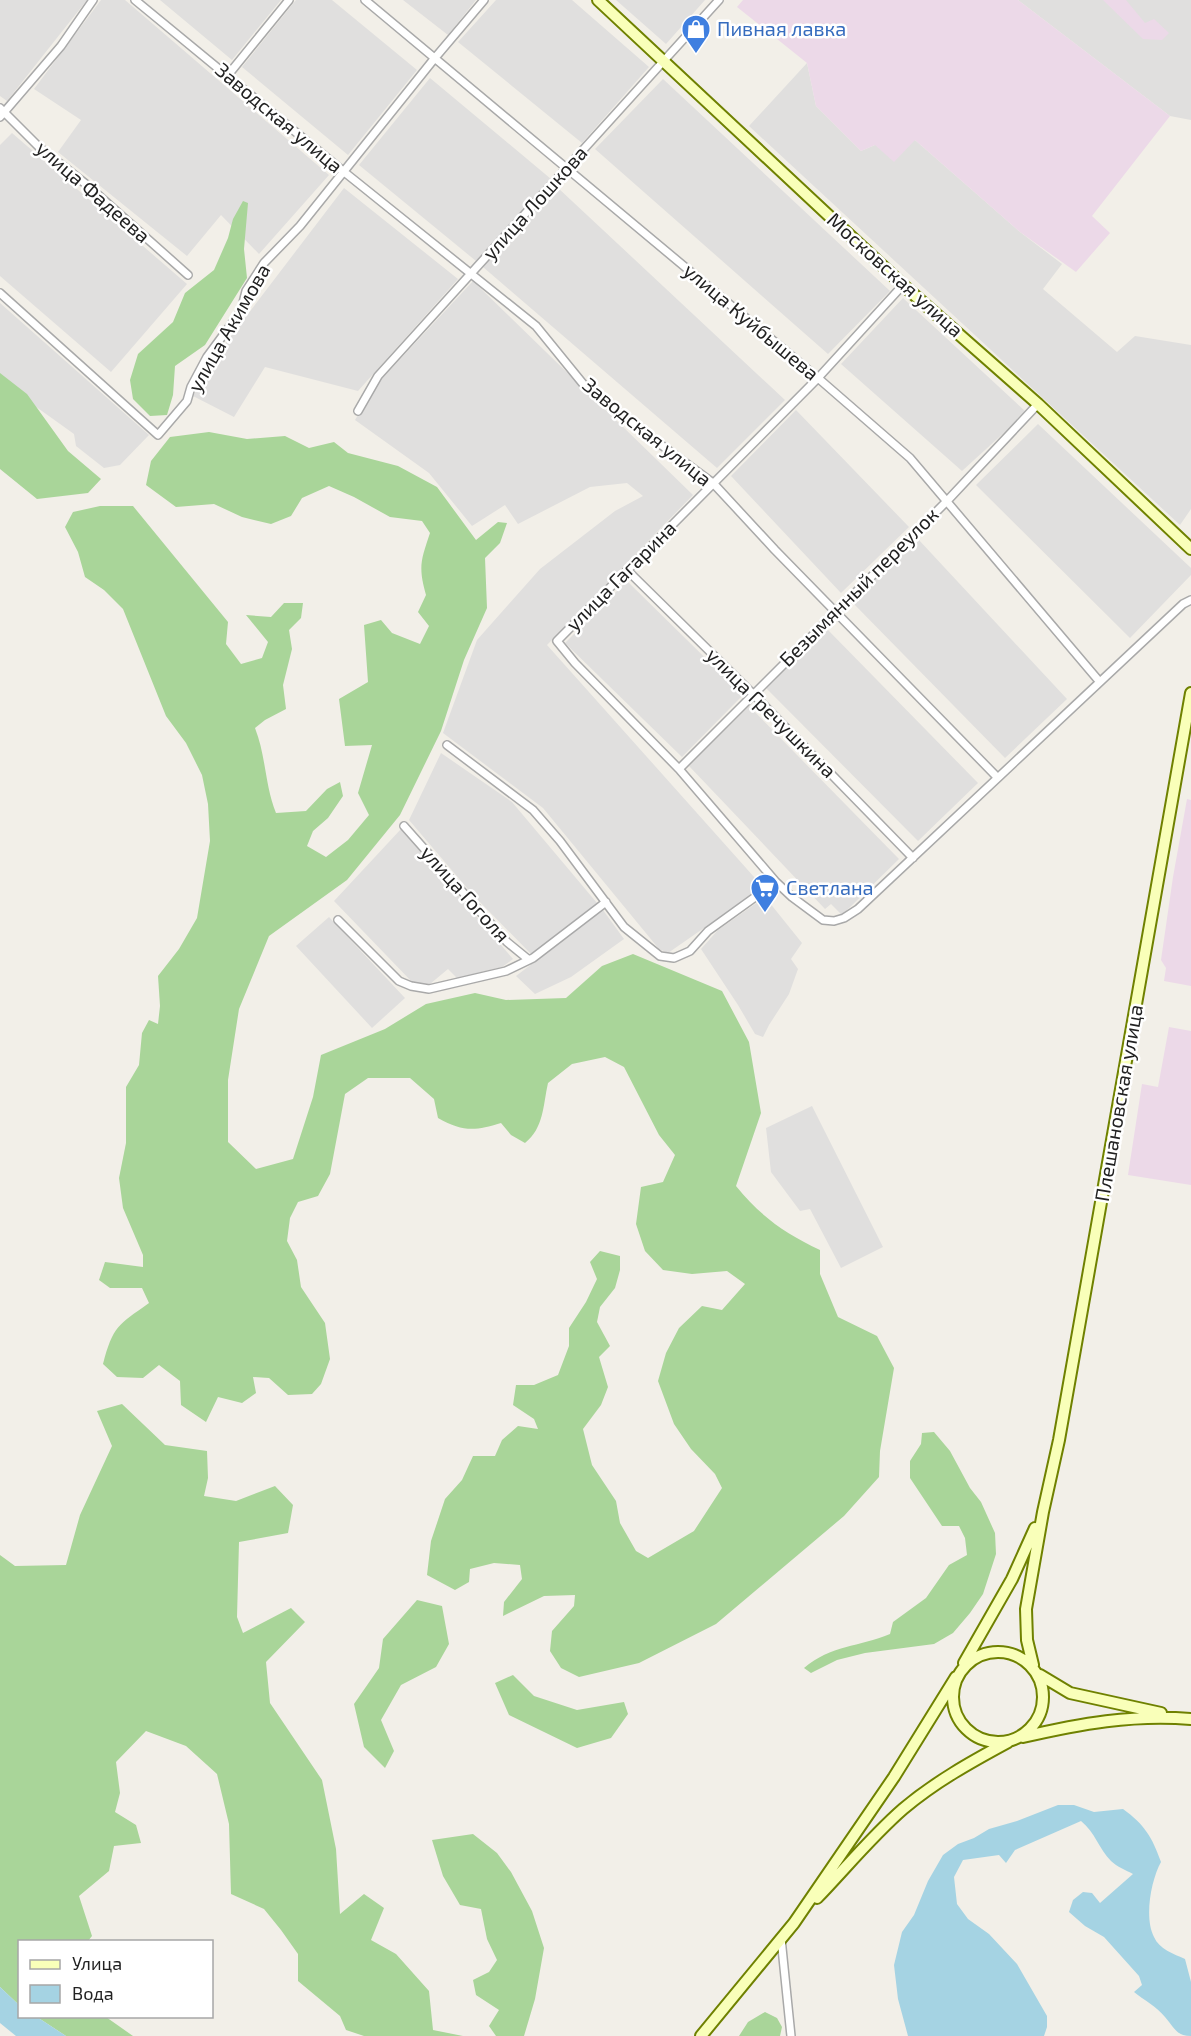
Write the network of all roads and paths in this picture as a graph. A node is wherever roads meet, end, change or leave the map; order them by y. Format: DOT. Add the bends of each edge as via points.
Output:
graph roads {
  1 [pos="93,0"];
  2 [pos="135,0"];
  3 [pos="289,0"];
  4 [pos="365,0"];
  5 [pos="484,0"];
  6 [pos="598,0"];
  7 [pos="719,0"];
  8 [pos="434,59"];
  9 [pos="665,61"];
  10 [pos="228,75"];
  11 [pos="2,112"];
  12 [pos="567,168"];
  13 [pos="343,171"];
  14 [pos="470,274"];
  15 [pos="188,275"];
  16 [pos="903,285"];
  17 [pos="0,293"];
  18 [pos="818,378"];
  19 [pos="1038,404"];
  20 [pos="358,411"];
  21 [pos="713,483"];
  22 [pos="947,501"];
  23 [pos="1191,549"];
  24 [pos="628,571"];
  25 [pos="1191,600"];
  26 [pos="834,612"];
  27 [pos="1099,681"];
  28 [pos="1191,693"];
  29 [pos="753,694"];
  30 [pos="447,745"];
  31 [pos="678,769"];
  32 [pos="997,777"];
  33 [pos="404,826"];
  34 [pos="913,858"];
  35 [pos="776,882"];
  36 [pos="606,902"];
  37 [pos="338,920"];
  38 [pos="529,960"];
  39 [pos="1043,1512"];
  40 [pos="1033,1665"];
  41 [pos="959,1672"];
  42 [pos="1040,1675"];
  43 [pos="1189,1719"];
  44 [pos="1020,1737"];
  45 [pos="1009,1742"];
  46 [pos="794,1923"];
  47 [pos="781,1938"];
  48 [pos="701,2036"];
  49 [pos="791,2036"];
  1 -- 11 [label="street" via="61,46"];
  2 -- 10 [label="street, Заводская улица"];
  3 -- 10 [label="street"];
  4 -- 8 [label="street, улица Куйбышева"];
  5 -- 8 [label="street, улица Акимова"];
  6 -- 9 [label="main road, Московская улица"];
  7 -- 9 [label="street, улица Лошкова"];
  8 -- 12 [label="street, улица Куйбышева"];
  8 -- 13 [label="street, улица Акимова"];
  9 -- 12 [label="street, улица Лошкова"];
  9 -- 16 [label="main road, Московская улица"];
  10 -- 13 [label="street, Заводская улица"];
  11 -- 15 [label="street, улица Фадеева"];
  12 -- 14 [label="street, улица Лошкова"];
  12 -- 18 [label="street, улица Куйбышева"];
  13 -- 14 [label="street, Заводская улица"];
  13 -- 17 [label="street, улица Акимова" via="300,226 264,263 246,291 241,311 207,357 187,401 158,435"];
  14 -- 20 [label="street, улица Лошкова" via="378,376"];
  14 -- 21 [label="street, Заводская улица" via="536,326 584,385"];
  16 -- 18 [label="street, улица Гагарина"];
  16 -- 19 [label="main road, Московская улица"];
  18 -- 21 [label="street, улица Гагарина"];
  18 -- 22 [label="street, улица Куйбышева" via="910,458"];
  19 -- 22 [label="street, Безымянный переулок"];
  19 -- 23 [label="main road, Московская улица"];
  21 -- 24 [label="street, улица Гагарина"];
  21 -- 26 [label="street, Заводская улица"];
  22 -- 26 [label="street, Безымянный переулок"];
  22 -- 27 [label="street, улица Куйбышева"];
  24 -- 29 [label="street, улица Гречушкина"];
  24 -- 31 [label="street, улица Гагарина" via="557,640"];
  25 -- 27 [label="street"];
  26 -- 29 [label="street, Безымянный переулок"];
  26 -- 32 [label="street, Заводская улица"];
  27 -- 32 [label="street"];
  28 -- 39 [label="main road, Плешановская улица" via="1062,1428"];
  29 -- 31 [label="street, Безымянный переулок"];
  29 -- 34 [label="street, улица Гречушкина"];
  30 -- 36 [label="street" via="533,810"];
  31 -- 35 [label="street, улица Гагарина"];
  32 -- 34 [label="street"];
  33 -- 38 [label="street, улица Гоголя" via="507,942"];
  34 -- 35 [label="street, улица Гагарина" via="858,909 834,921 823,920"];
  35 -- 36 [label="street" via="708,931 690,951 674,958 660,956 624,927"];
  36 -- 38 [label="street"];
  37 -- 38 [label="street" via="399,981 411,986 429,989 465,982"];
  39 -- 40 [label="main road" via="1026,1609"];
  39 -- 41 [label="main road" via="1012,1578"];
  40 -- 41 [label="main road" via="1022,1658 985,1653 973,1658"];
  40 -- 42 [label="main road"];
  41 -- 45 [label="main road" via="953,1704 963,1725 971,1734"];
  41 -- 46 [label="main road" via="894,1777"];
  42 -- 43 [label="main road" via="1070,1693"];
  42 -- 44 [label="main road" via="1041,1709 1031,1729"];
  43 -- 44 [label="main road" via="1115,1719"];
  44 -- 45 [label="main road"];
  45 -- 46 [label="main road" via="964,1765 902,1810"];
  46 -- 47 [label="main road"];
  47 -- 48 [label="main road"];
  47 -- 49 [label="street"];
}
